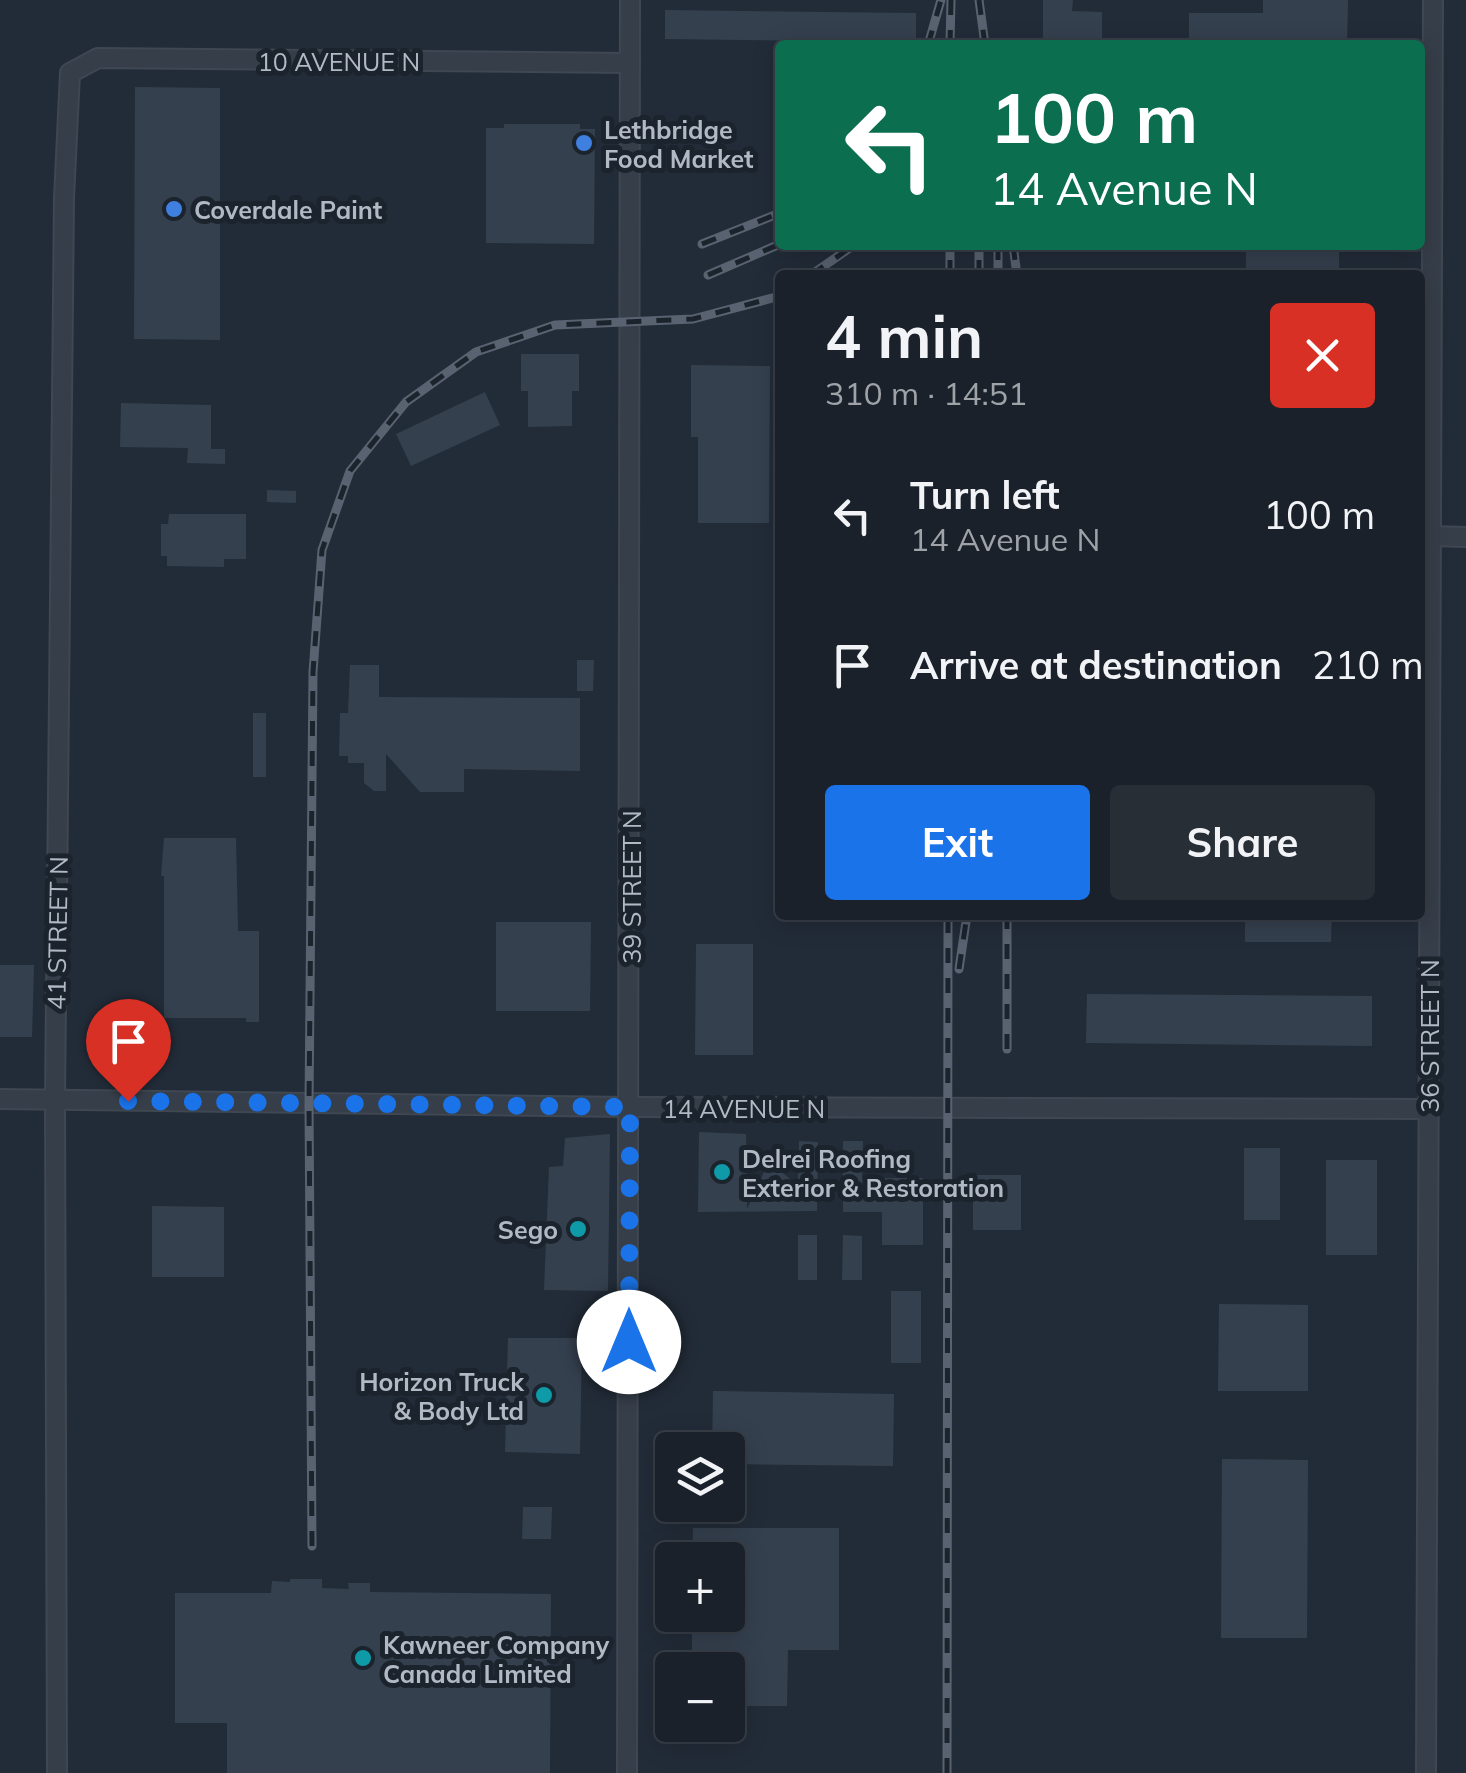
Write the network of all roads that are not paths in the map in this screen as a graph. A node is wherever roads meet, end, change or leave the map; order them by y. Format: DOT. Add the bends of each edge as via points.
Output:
graph roads {
  1 [pos="630,0"];
  2 [pos="1432,0"];
  3 [pos="630,63"];
  4 [pos="70,92"];
  5 [pos="1429,536"];
  6 [pos="1466,537"];
  7 [pos="0,1099"];
  8 [pos="55,1099"];
  9 [pos="630,1107"];
  10 [pos="1429,1110"];
  11 [pos="57,1773"];
  12 [pos="627,1773"];
  13 [pos="1426,1773"];
  1 -- 3 [label="street, 39 STREET N"];
  2 -- 5 [label="street, 36 STREET N"];
  3 -- 4 [label="street, 10 AVENUE N" via="98,58 70,73"];
  3 -- 9 [label="street, 39 STREET N"];
  4 -- 8 [label="street, 41 STREET N"];
  5 -- 6 [label="street"];
  5 -- 10 [label="street, 36 STREET N"];
  7 -- 8 [label="street, 14 AVENUE N"];
  8 -- 9 [label="street, 14 AVENUE N"];
  8 -- 11 [label="street, 41 STREET N"];
  9 -- 10 [label="street, 14 AVENUE N"];
  9 -- 12 [label="street, 39 STREET N"];
  10 -- 13 [label="street, 36 STREET N"];
}
